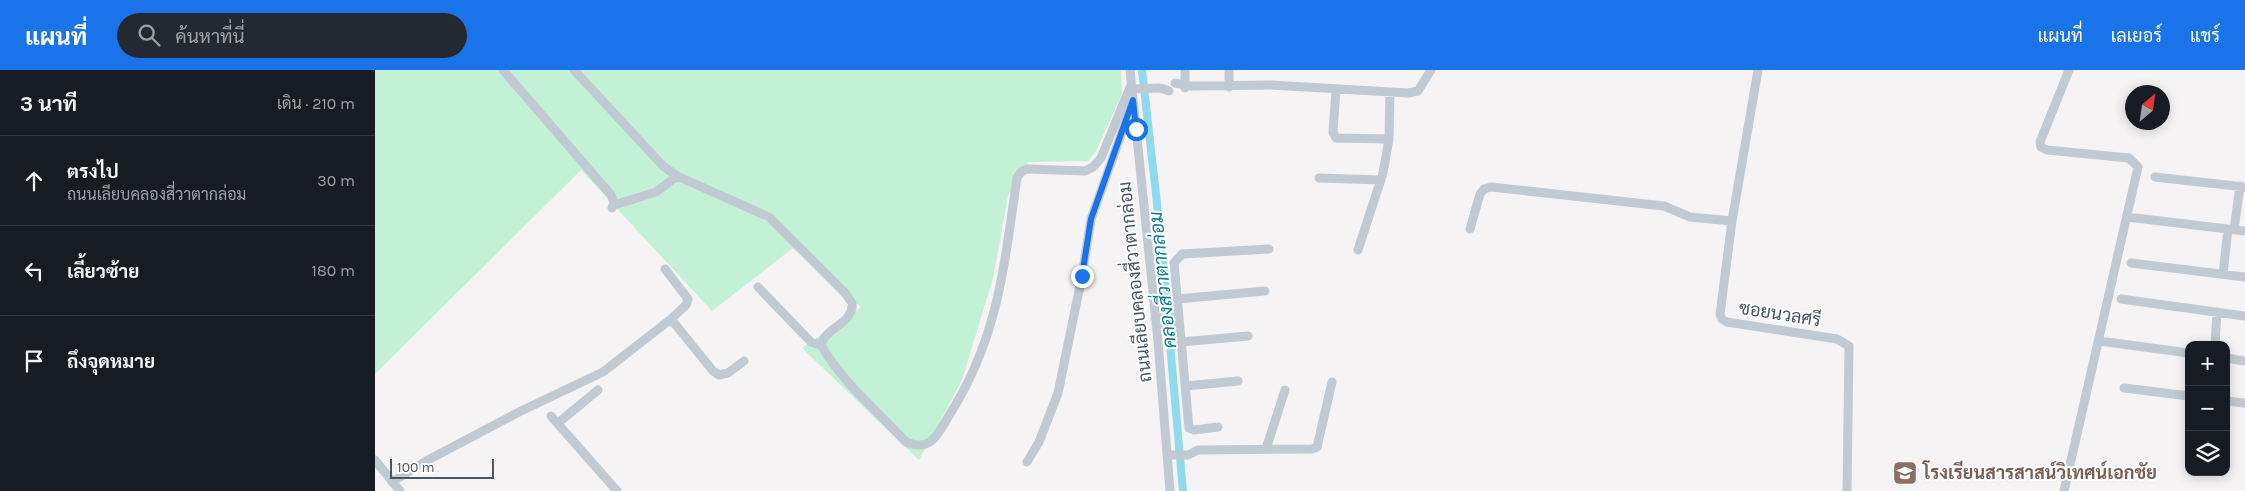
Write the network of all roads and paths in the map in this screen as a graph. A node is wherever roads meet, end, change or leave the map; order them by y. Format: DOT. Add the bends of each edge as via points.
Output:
graph roads {
  1 [pos="503,70"];
  2 [pos="574,70"];
  3 [pos="1130,70"];
  4 [pos="1185,70"];
  5 [pos="1229,70"];
  6 [pos="1431,70"];
  7 [pos="1758,70"];
  8 [pos="2069,70"];
  9 [pos="1132,87"];
  10 [pos="1187,87"];
  11 [pos="1229,87"];
  12 [pos="1336,88"];
  13 [pos="1391,92"];
  14 [pos="1133,100"];
  15 [pos="1389,139"];
  16 [pos="677,176"];
  17 [pos="2155,177"];
  18 [pos="1319,178"];
  19 [pos="1381,180"];
  20 [pos="2242,187"];
  21 [pos="2127,217"];
  22 [pos="1732,221"];
  23 [pos="1470,230"];
  24 [pos="2231,230"];
  25 [pos="2245,231"];
  26 [pos="1269,249"];
  27 [pos="1358,250"];
  28 [pos="2131,264"];
  29 [pos="665,269"];
  30 [pos="2223,274"];
  31 [pos="2245,276"];
  32 [pos="758,287"];
  33 [pos="1265,291"];
  34 [pos="1177,299"];
  35 [pos="2121,299"];
  36 [pos="2217,312"];
  37 [pos="2245,316"];
  38 [pos="671,319"];
  39 [pos="1176,321"];
  40 [pos="1159,322"];
  41 [pos="1248,336"];
  42 [pos="2099,341"];
  43 [pos="2215,341"];
  44 [pos="1181,342"];
  45 [pos="821,345"];
  46 [pos="2185,352"];
  47 [pos="2230,359"];
  48 [pos="744,361"];
  49 [pos="2245,361"];
  50 [pos="1238,381"];
  51 [pos="1332,382"];
  52 [pos="1186,386"];
  53 [pos="2124,388"];
  54 [pos="598,390"];
  55 [pos="1285,390"];
  56 [pos="2185,396"];
  57 [pos="2230,401"];
  58 [pos="2245,403"];
  59 [pos="551,416"];
  60 [pos="558,423"];
  61 [pos="1218,427"];
  62 [pos="1266,449"];
  63 [pos="1172,455"];
  64 [pos="375,460"];
  65 [pos="1027,462"];
  66 [pos="392,482"];
  67 [pos="400,491"];
  68 [pos="617,491"];
  69 [pos="1170,491"];
  70 [pos="1847,491"];
  71 [pos="2064,491"];
  1 -- 16 [label="street" via="611,195 613,207 656,192"];
  2 -- 16 [label="street" via="663,166"];
  3 -- 9 [label="street, ถนนเลียบคลองสี่วาตากล่อม"];
  4 -- 10 [label="street"];
  5 -- 11 [label="street"];
  6 -- 13 [label="street" via="1418,91"];
  7 -- 22 [label="street, ซอยนวลศรี"];
  8 -- 21 [label="street" via="2040,145 2047,150 2129,158 2135,162 2138,168"];
  9 -- 10 [label="street"];
  9 -- 14 [label="street, ถนนเลียบคลองสี่วาตากล่อม"];
  9 -- 45 [label="street" via="1101,158 1093,167 1085,170 1027,169 1017,178 993,321 958,401 930,443 915,446 905,442 837,370"];
  10 -- 11 [label="street"];
  11 -- 12 [label="street"];
  12 -- 13 [label="street"];
  12 -- 15 [label="street" via="1333,132 1336,138"];
  13 -- 15 [label="street"];
  14 -- 40 [label="street, ถนนเลียบคลองสี่วาตากล่อม"];
  14 -- 65 [label="street" via="1091,219 1058,393 1039,442"];
  15 -- 19 [label="street"];
  16 -- 45 [label="street" via="769,217 845,294 852,303 849,317 822,339"];
  17 -- 20 [label="street"];
  18 -- 19 [label="street"];
  19 -- 27 [label="street"];
  20 -- 24 [label="street"];
  21 -- 24 [label="street"];
  21 -- 42 [label="street"];
  22 -- 23 [label="street" via="1691,217 1664,206 1491,187 1480,194"];
  22 -- 70 [label="street, ซอยนวลศรี" via="1721,320 1837,339 1849,346"];
  24 -- 25 [label="street"];
  24 -- 30 [label="street"];
  26 -- 34 [label="street" via="1182,254 1174,263"];
  28 -- 30 [label="street"];
  29 -- 38 [label="street" via="688,299"];
  30 -- 31 [label="street"];
  32 -- 45 [label="street" via="811,342"];
  33 -- 34 [label="street"];
  34 -- 39 [label="street"];
  35 -- 36 [label="street"];
  36 -- 37 [label="street"];
  36 -- 43 [label="street"];
  38 -- 48 [label="street" via="719,375 728,373"];
  38 -- 66 [label="street" via="603,372 519,412"];
  39 -- 40 [label="street"];
  39 -- 44 [label="street"];
  40 -- 63 [label="street, ถนนเลียบคลองสี่วาตากล่อม"];
  41 -- 44 [label="street"];
  42 -- 46 [label="street"];
  42 -- 71 [label="street"];
  44 -- 52 [label="street"];
  47 -- 49 [label="street"];
  50 -- 52 [label="street"];
  51 -- 62 [label="street" via="1317,447"];
  52 -- 61 [label="street" via="1189,428"];
  53 -- 56 [label="street"];
  54 -- 60 [label="street"];
  55 -- 62 [label="street"];
  57 -- 58 [label="street"];
  59 -- 60 [label="street"];
  60 -- 68 [label="street"];
  62 -- 63 [label="street" via="1199,450"];
  63 -- 69 [label="street, ถนนเลียบคลองสี่วาตากล่อม"];
  64 -- 66 [label="street"];
  66 -- 67 [label="street"];
}
